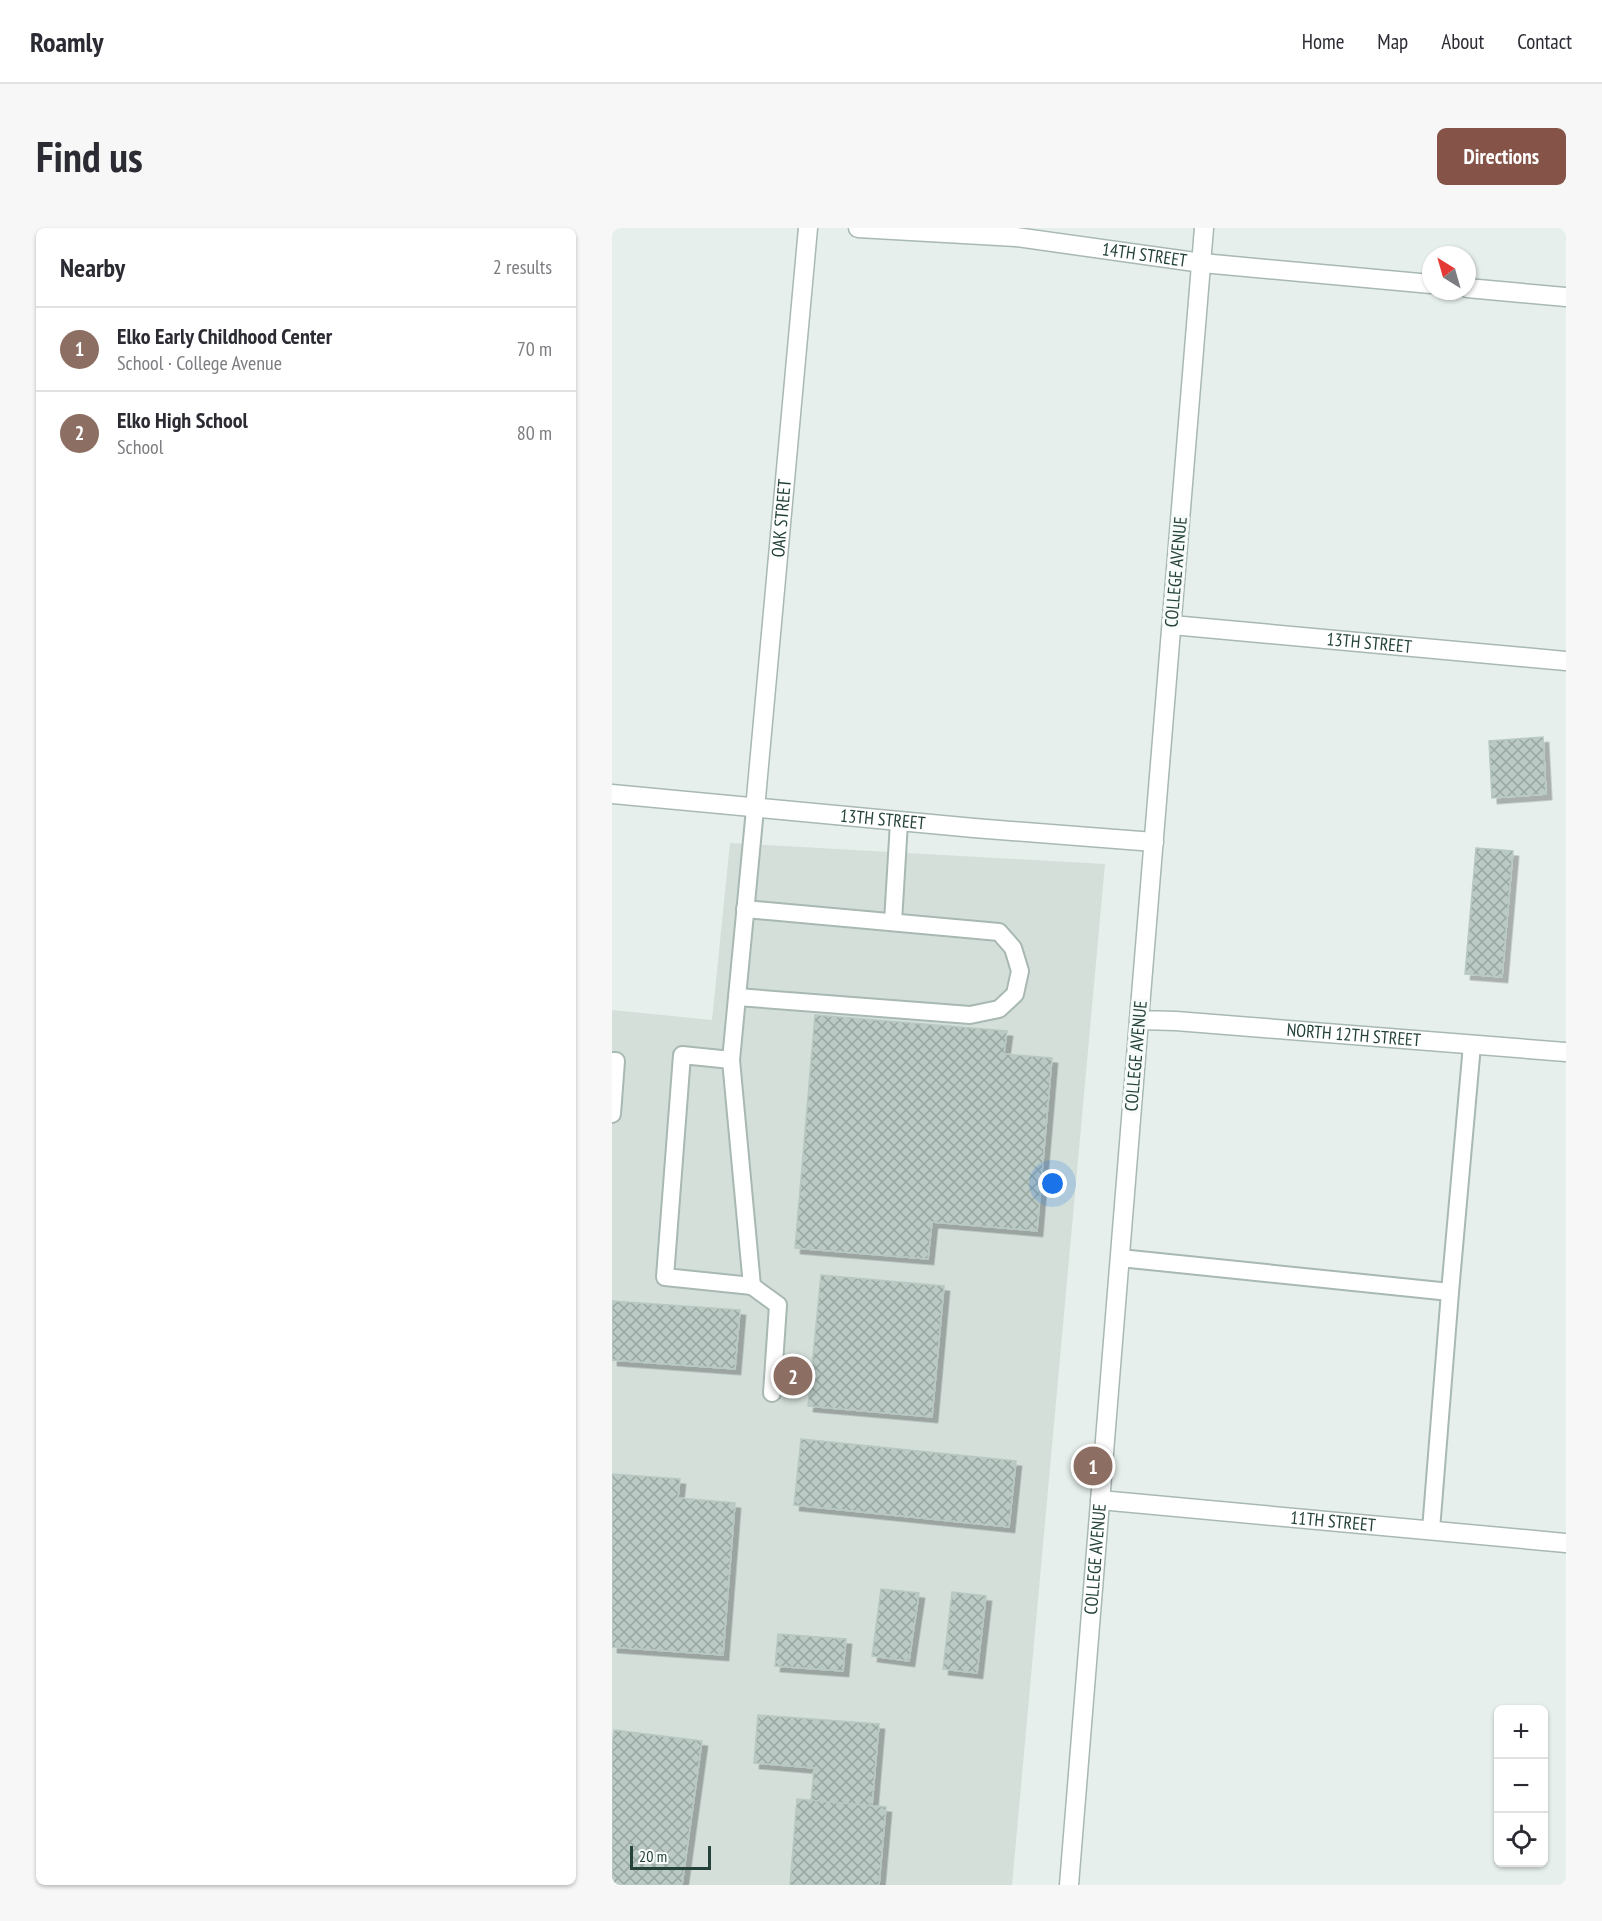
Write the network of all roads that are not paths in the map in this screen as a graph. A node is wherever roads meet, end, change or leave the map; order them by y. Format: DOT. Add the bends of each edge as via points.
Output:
graph roads {
  1 [pos="808,228"];
  2 [pos="858,228"];
  3 [pos="1204,228"];
  4 [pos="1202,263"];
  5 [pos="1422,283"];
  6 [pos="1476,289"];
  7 [pos="1566,297"];
  8 [pos="1172,625"];
  9 [pos="1566,661"];
  10 [pos="612,794"];
  11 [pos="755,809"];
  12 [pos="899,822"];
  13 [pos="1154,842"];
  14 [pos="745,909"];
  15 [pos="893,922"];
  16 [pos="737,997"];
  17 [pos="1139,1020"];
  18 [pos="1472,1044"];
  19 [pos="1566,1052"];
  20 [pos="731,1060"];
  21 [pos="612,1061"];
  22 [pos="612,1114"];
  23 [pos="1120,1258"];
  24 [pos="752,1286"];
  25 [pos="1450,1292"];
  26 [pos="772,1393"];
  27 [pos="1100,1500"];
  28 [pos="1431,1530"];
  29 [pos="1566,1543"];
  30 [pos="1069,1885"];
  1 -- 11 [label="street, OAK STREET"];
  2 -- 4 [label="street, 14TH STREET" via="1016,237"];
  3 -- 4 [label="street, COLLEGE AVENUE"];
  4 -- 5 [label="street, 14TH STREET"];
  4 -- 8 [label="street, COLLEGE AVENUE"];
  6 -- 7 [label="street"];
  8 -- 9 [label="street, 13TH STREET"];
  8 -- 13 [label="street, COLLEGE AVENUE"];
  10 -- 11 [label="street, 13TH STREET"];
  11 -- 12 [label="street, 13TH STREET"];
  11 -- 14 [label="lane"];
  12 -- 13 [label="street, 13TH STREET"];
  12 -- 15 [label="lane"];
  13 -- 17 [label="street, COLLEGE AVENUE"];
  14 -- 15 [label="lane"];
  14 -- 16 [label="lane"];
  15 -- 16 [label="lane" via="999,932 1013,948 1020,971 1015,994 999,1009 970,1015"];
  16 -- 20 [label="lane"];
  17 -- 18 [label="street, NORTH 12TH STREET"];
  17 -- 23 [label="street, COLLEGE AVENUE"];
  18 -- 19 [label="street, NORTH 12TH STREET"];
  18 -- 25 [label="lane"];
  20 -- 24 [label="lane"];
  20 -- 24 [label="lane" via="682,1056 665,1277"];
  21 -- 22 [label="lane" via="616,1061"];
  23 -- 25 [label="lane"];
  23 -- 27 [label="street, COLLEGE AVENUE"];
  24 -- 26 [label="lane" via="778,1305"];
  25 -- 28 [label="lane"];
  27 -- 28 [label="street, 11TH STREET"];
  27 -- 30 [label="street, COLLEGE AVENUE"];
  28 -- 29 [label="street, 11TH STREET"];
}
